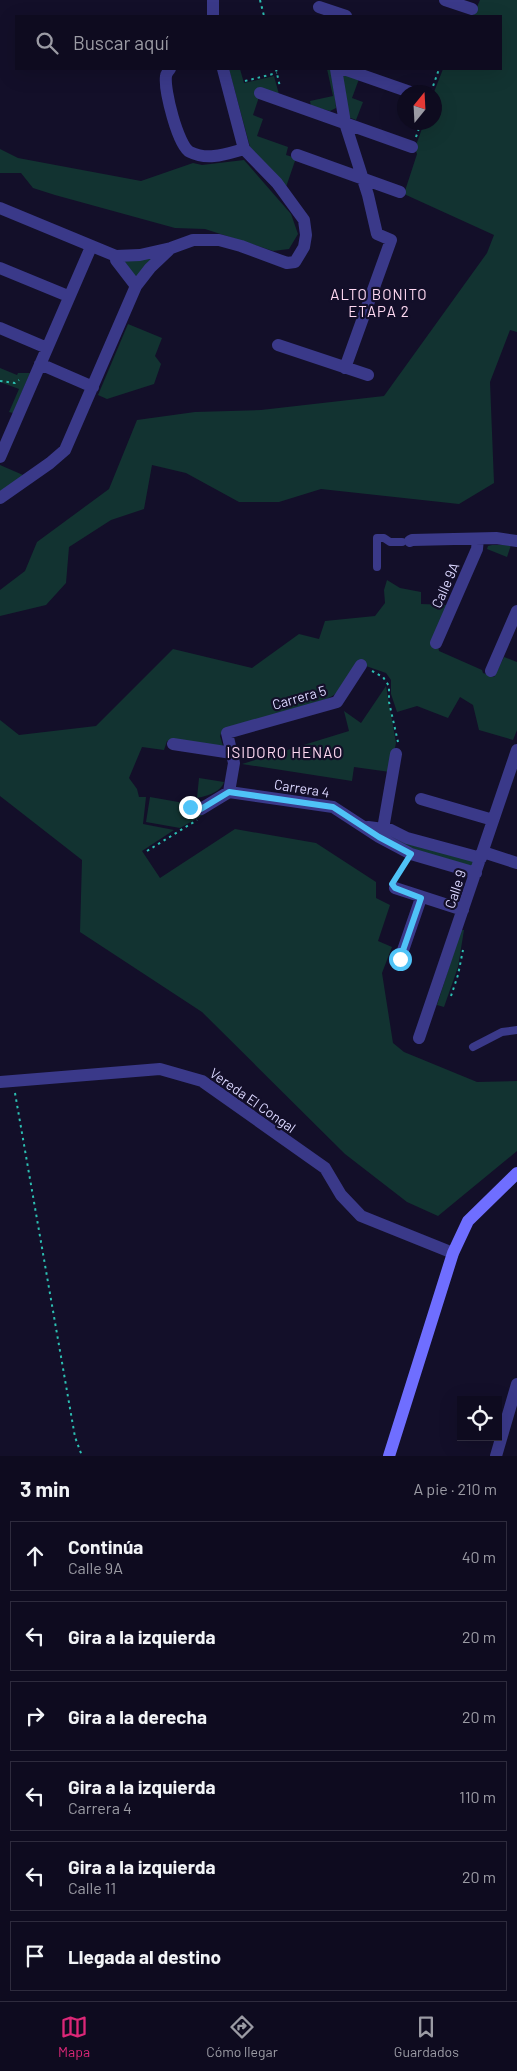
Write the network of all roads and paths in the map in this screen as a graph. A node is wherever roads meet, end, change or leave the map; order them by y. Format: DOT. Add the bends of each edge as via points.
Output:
graph roads {
  1 [pos="213,0"];
  2 [pos="260,0"];
  3 [pos="445,0"];
  4 [pos="321,8"];
  5 [pos="472,9"];
  6 [pos="213,15"];
  7 [pos="264,15"];
  8 [pos="343,15"];
  9 [pos="169,70"];
  10 [pos="223,70"];
  11 [pos="276,70"];
  12 [pos="336,70"];
  13 [pos="347,70"];
  14 [pos="439,70"];
  15 [pos="277,73"];
  16 [pos="245,81"];
  17 [pos="433,85"];
  18 [pos="397,87"];
  19 [pos="260,93"];
  20 [pos="283,101"];
  21 [pos="345,123"];
  22 [pos="412,147"];
  23 [pos="244,149"];
  24 [pos="297,155"];
  25 [pos="362,178"];
  26 [pos="400,192"];
  27 [pos="0,208"];
  28 [pos="91,246"];
  29 [pos="170,248"];
  30 [pos="116,256"];
  31 [pos="0,268"];
  32 [pos="136,286"];
  33 [pos="68,296"];
  34 [pos="0,328"];
  35 [pos="278,345"];
  36 [pos="46,348"];
  37 [pos="38,368"];
  38 [pos="345,368"];
  39 [pos="368,375"];
  40 [pos="0,381"];
  41 [pos="93,387"];
  42 [pos="0,457"];
  43 [pos="0,498"];
  44 [pos="478,539"];
  45 [pos="517,541"];
  46 [pos="406,542"];
  47 [pos="377,567"];
  48 [pos="517,611"];
  49 [pos="436,642"];
  50 [pos="361,666"];
  51 [pos="491,671"];
  52 [pos="172,744"];
  53 [pos="517,750"];
  54 [pos="232,753"];
  55 [pos="396,754"];
  56 [pos="229,792"];
  57 [pos="421,799"];
  58 [pos="195,808"];
  59 [pos="493,820"];
  60 [pos="366,827"];
  61 [pos="383,829"];
  62 [pos="147,852"];
  63 [pos="411,854"];
  64 [pos="482,855"];
  65 [pos="517,863"];
  66 [pos="476,873"];
  67 [pos="395,888"];
  68 [pos="421,898"];
  69 [pos="463,910"];
  70 [pos="463,948"];
  71 [pos="400,959"];
  72 [pos="451,996"];
  73 [pos="517,1030"];
  74 [pos="419,1038"];
  75 [pos="473,1047"];
  76 [pos="6,1082"];
  77 [pos="517,1172"];
  78 [pos="453,1253"];
  79 [pos="517,1384"];
  80 [pos="82,1456"];
  81 [pos="390,1456"];
  82 [pos="496,1456"];
  1 -- 6 [label="street"];
  2 -- 7 [label="path"];
  3 -- 5 [label="street"];
  4 -- 8 [label="street"];
  9 -- 23 [label="street" via="166,75 169,97 182,145 190,152 213,157"];
  10 -- 23 [label="street"];
  11 -- 15 [label="path"];
  12 -- 21 [label="street"];
  13 -- 18 [label="street"];
  14 -- 17 [label="path"];
  15 -- 16 [label="path"];
  15 -- 20 [label="path"];
  19 -- 20 [label="street"];
  20 -- 21 [label="street"];
  21 -- 22 [label="street"];
  21 -- 25 [label="street"];
  23 -- 29 [label="street" via="277,183 304,220 304,247 295,262 287,263 219,240 193,240"];
  24 -- 25 [label="street"];
  25 -- 26 [label="street"];
  25 -- 38 [label="street" via="377,234 391,240"];
  27 -- 28 [label="street"];
  28 -- 30 [label="street"];
  28 -- 33 [label="street"];
  29 -- 30 [label="street" via="140,255"];
  29 -- 32 [label="street"];
  30 -- 32 [label="street"];
  31 -- 33 [label="street"];
  32 -- 41 [label="street"];
  33 -- 36 [label="street"];
  34 -- 36 [label="street"];
  35 -- 38 [label="street"];
  36 -- 37 [label="street"];
  37 -- 40 [label="path" via="15,383"];
  37 -- 41 [label="street"];
  37 -- 42 [label="street"];
  38 -- 39 [label="street"];
  41 -- 43 [label="street" via="65,450"];
  44 -- 45 [label="street"];
  44 -- 46 [label="street"];
  44 -- 49 [label="street, Calle 9A"];
  46 -- 47 [label="lane" via="377,538"];
  48 -- 51 [label="street"];
  50 -- 54 [label="street, Carrera 5" via="337,702 227,733"];
  50 -- 55 [label="path" via="383,677 389,686 389,702 398,742"];
  52 -- 54 [label="street"];
  53 -- 59 [label="street, Calle 9"];
  54 -- 56 [label="street" via="234,763"];
  55 -- 61 [label="street"];
  56 -- 58 [label="street"];
  56 -- 60 [label="street, Carrera 4" via="333,807"];
  57 -- 59 [label="street"];
  58 -- 62 [label="path" via="205,815"];
  59 -- 64 [label="street, Calle 9"];
  60 -- 61 [label="street, Carrera 4"];
  60 -- 63 [label="street, Carrera 4"];
  61 -- 64 [label="street, Carrera 4"];
  63 -- 66 [label="street, Carrera 4"];
  63 -- 67 [label="path" via="392,884"];
  64 -- 65 [label="street, Carrera 4"];
  64 -- 66 [label="street, Calle 9"];
  66 -- 69 [label="street, Calle 9"];
  67 -- 68 [label="street"];
  68 -- 69 [label="street"];
  68 -- 71 [label="street"];
  69 -- 74 [label="street, Calle 9"];
  70 -- 72 [label="path"];
  73 -- 75 [label="lane" via="502,1032"];
  76 -- 78 [label="street, Vereda El Congal" via="160,1069 202,1081 325,1168 341,1195 361,1216"];
  76 -- 80 [label="path" via="75,1437"];
  77 -- 78 [label="main road" via="468,1222"];
  78 -- 81 [label="main road"];
  79 -- 82 [label="street"];
}
